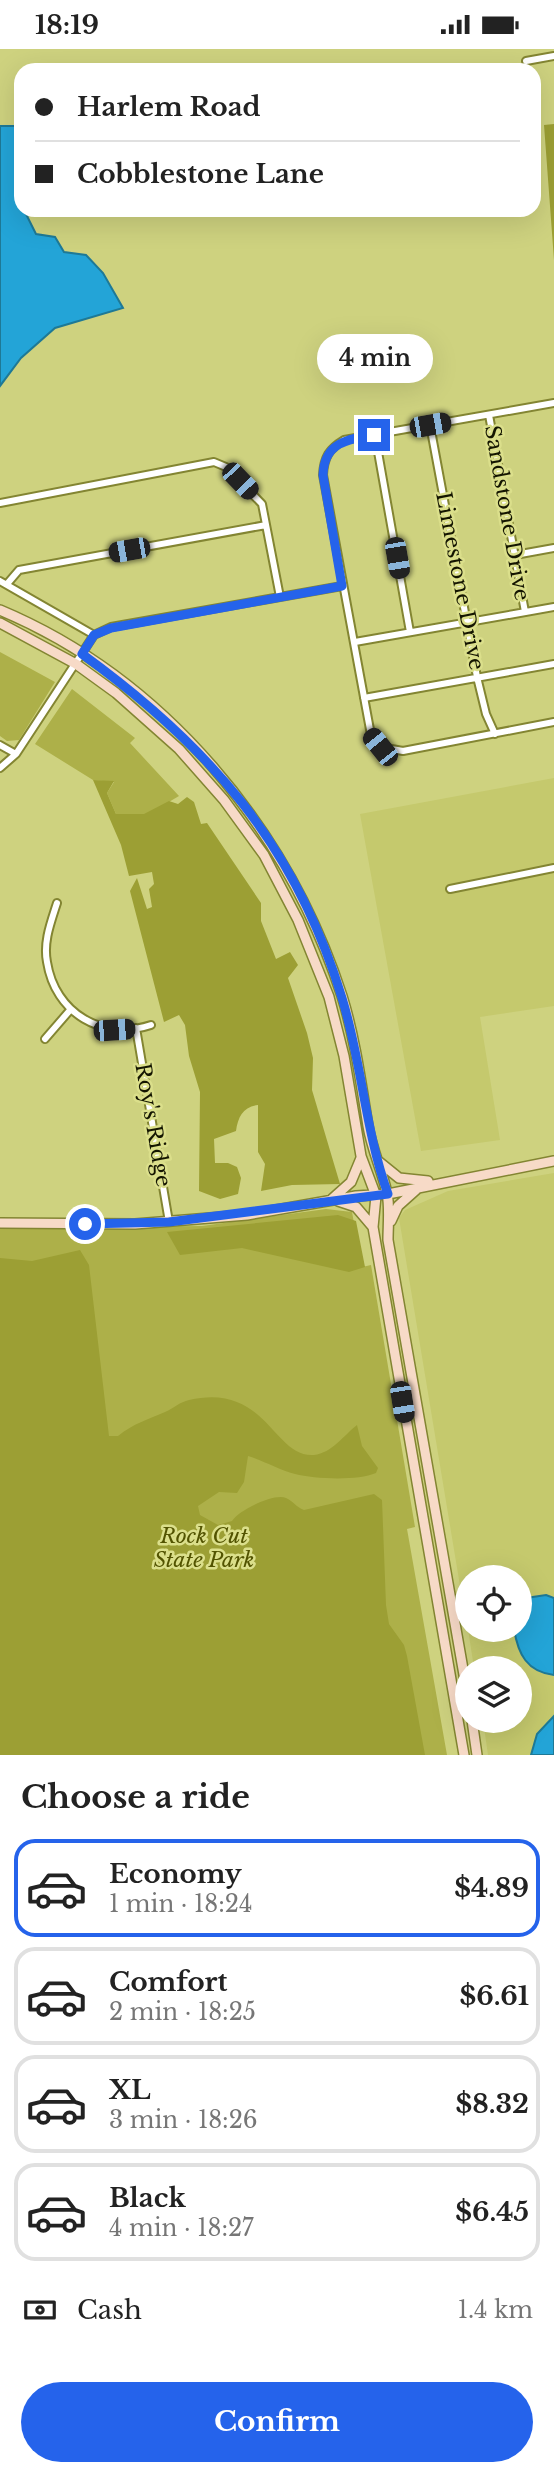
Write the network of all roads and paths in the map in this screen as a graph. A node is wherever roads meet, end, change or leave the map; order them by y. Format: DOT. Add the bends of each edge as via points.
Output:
graph roads {
  1 [pos="544,49"];
  2 [pos="554,56"];
  3 [pos="546,58"];
  4 [pos="526,61"];
  5 [pos="554,403"];
  6 [pos="489,415"];
  7 [pos="430,425"];
  8 [pos="374,435"];
  9 [pos="0,503"];
  10 [pos="266,525"];
  11 [pos="554,548"];
  12 [pos="515,555"];
  13 [pos="4,582"];
  14 [pos="342,586"];
  15 [pos="280,597"];
  16 [pos="554,607"];
  17 [pos="0,610"];
  18 [pos="525,612"];
  19 [pos="467,622"];
  20 [pos="0,624"];
  21 [pos="410,632"];
  22 [pos="94,635"];
  23 [pos="355,642"];
  24 [pos="82,654"];
  25 [pos="76,664"];
  26 [pos="554,664"];
  27 [pos="477,677"];
  28 [pos="364,698"];
  29 [pos="554,722"];
  30 [pos="495,734"];
  31 [pos="0,745"];
  32 [pos="16,754"];
  33 [pos="0,768"];
  34 [pos="554,868"];
  35 [pos="450,889"];
  36 [pos="57,903"];
  37 [pos="71,1009"];
  38 [pos="151,1025"];
  39 [pos="136,1028"];
  40 [pos="45,1039"];
  41 [pos="373,1153"];
  42 [pos="361,1156"];
  43 [pos="554,1161"];
  44 [pos="440,1181"];
  45 [pos="388,1194"];
  46 [pos="376,1196"];
  47 [pos="330,1200"];
  48 [pos="169,1222"];
  49 [pos="0,1223"];
  50 [pos="373,1227"];
  51 [pos="388,1240"];
  52 [pos="461,1656"];
  53 [pos="474,1733"];
  54 [pos="464,1755"];
  55 [pos="477,1755"];
  1 -- 3 [label="street"];
  2 -- 3 [label="street"];
  3 -- 4 [label="street"];
  5 -- 6 [label="street"];
  6 -- 7 [label="street"];
  6 -- 12 [label="street, Sandstone Drive"];
  7 -- 8 [label="street"];
  7 -- 19 [label="street, Limestone Drive"];
  8 -- 14 [label="street" via="345,440 323,460"];
  8 -- 21 [label="street"];
  9 -- 10 [label="street" via="214,462 226,467 262,504"];
  10 -- 13 [label="street" via="19,570"];
  10 -- 15 [label="street"];
  11 -- 12 [label="street"];
  12 -- 18 [label="street, Sandstone Drive"];
  13 -- 22 [label="street"];
  14 -- 15 [label="street"];
  14 -- 23 [label="street"];
  15 -- 22 [label="street"];
  16 -- 18 [label="street"];
  17 -- 24 [label="main road"];
  18 -- 19 [label="street"];
  19 -- 21 [label="street"];
  19 -- 27 [label="street, Limestone Drive"];
  20 -- 25 [label="main road"];
  21 -- 23 [label="street"];
  22 -- 24 [label="street"];
  23 -- 28 [label="street"];
  24 -- 25 [label="street"];
  24 -- 41 [label="main road" via="163,716 197,749 246,807 281,860 316,928 342,997"];
  25 -- 32 [label="street"];
  25 -- 42 [label="main road" via="180,749 264,855 298,920 329,997"];
  26 -- 27 [label="street"];
  27 -- 28 [label="street"];
  27 -- 30 [label="street, Limestone Drive"];
  28 -- 30 [label="street" via="372,736 380,747 403,751"];
  29 -- 30 [label="street"];
  31 -- 32 [label="street"];
  32 -- 33 [label="street"];
  34 -- 35 [label="street"];
  36 -- 37 [label="street" via="48,932 47,962 61,999"];
  37 -- 39 [label="street" via="96,1027"];
  37 -- 40 [label="street"];
  38 -- 39 [label="street"];
  39 -- 48 [label="street, Roy's Ridge"];
  41 -- 44 [label="main road" via="382,1167 399,1178"];
  41 -- 45 [label="main road"];
  42 -- 46 [label="main road"];
  42 -- 47 [label="main road" via="351,1182"];
  43 -- 44 [label="main road"];
  44 -- 45 [label="main road"];
  44 -- 51 [label="main road" via="419,1187 398,1206"];
  45 -- 46 [label="main road"];
  45 -- 51 [label="main road"];
  46 -- 47 [label="main road"];
  46 -- 50 [label="main road"];
  47 -- 48 [label="main road" via="247,1215"];
  47 -- 50 [label="main road" via="356,1207"];
  48 -- 49 [label="main road"];
  50 -- 54 [label="main road"];
  51 -- 52 [label="main road"];
  53 -- 55 [label="main road"];
}
